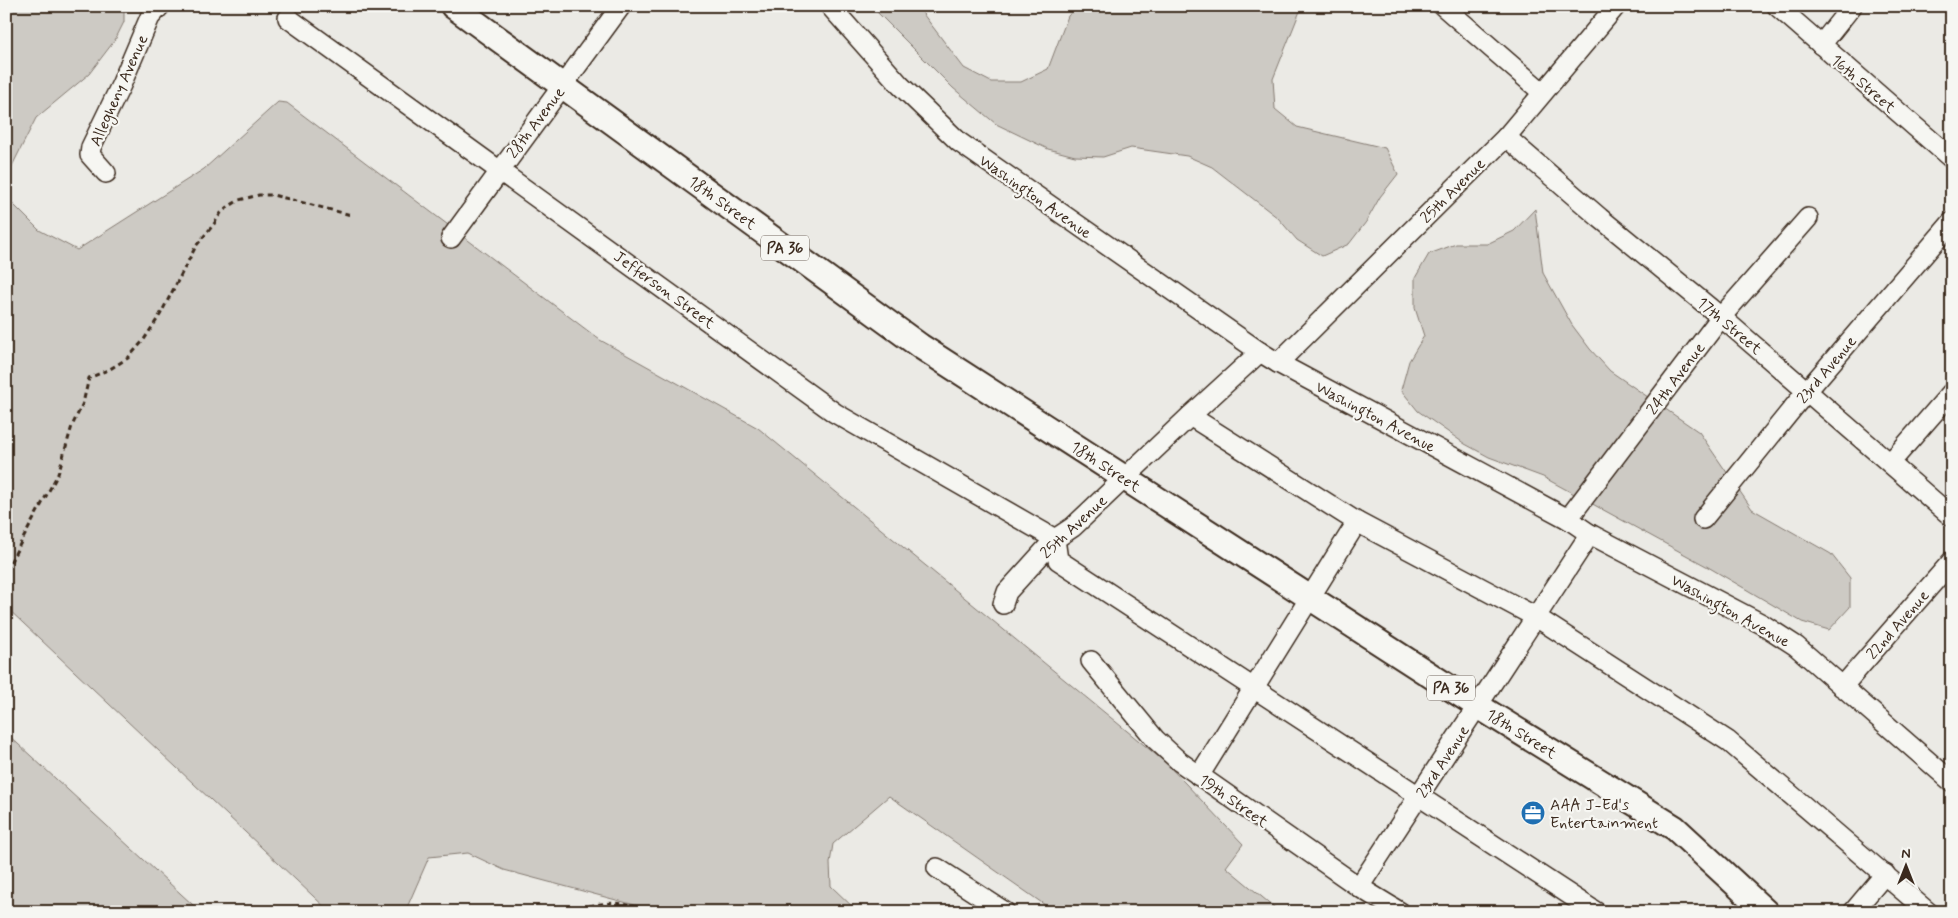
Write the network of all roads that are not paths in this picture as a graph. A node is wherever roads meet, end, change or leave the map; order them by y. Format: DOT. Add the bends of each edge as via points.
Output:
graph roads {
  1 [pos="160,6"];
  2 [pos="453,6"];
  3 [pos="620,6"];
  4 [pos="830,6"];
  5 [pos="1443,6"];
  6 [pos="1616,6"];
  7 [pos="1777,6"];
  8 [pos="1852,6"];
  9 [pos="288,18"];
  10 [pos="1821,44"];
  11 [pos="562,86"];
  12 [pos="1542,92"];
  13 [pos="1506,137"];
  14 [pos="1952,159"];
  15 [pos="500,169"];
  16 [pos="106,173"];
  17 [pos="1808,218"];
  18 [pos="1952,222"];
  19 [pos="451,238"];
  20 [pos="1721,317"];
  21 [pos="1260,352"];
  22 [pos="1278,363"];
  23 [pos="1806,392"];
  24 [pos="1952,392"];
  25 [pos="1190,416"];
  26 [pos="1890,463"];
  27 [pos="1125,478"];
  28 [pos="1952,517"];
  29 [pos="1568,519"];
  30 [pos="1703,519"];
  31 [pos="1357,522"];
  32 [pos="1590,534"];
  33 [pos="1055,539"];
  34 [pos="1952,561"];
  35 [pos="1309,597"];
  36 [pos="1003,604"];
  37 [pos="1536,617"];
  38 [pos="1091,661"];
  39 [pos="1842,687"];
  40 [pos="1254,689"];
  41 [pos="1478,706"];
  42 [pos="1199,776"];
  43 [pos="1952,782"];
  44 [pos="1419,797"];
  45 [pos="937,868"];
  46 [pos="1885,874"];
  47 [pos="1359,886"];
  48 [pos="1005,912"];
  49 [pos="1400,912"];
  50 [pos="1596,912"];
  51 [pos="1766,912"];
  52 [pos="1853,912"];
  53 [pos="1928,912"];
  1 -- 16 [label="street, Allegheny Avenue" via="150,17 91,147 90,155"];
  2 -- 11 [label="main road, 18th Street / PA 36"];
  3 -- 11 [label="street, 28th Avenue"];
  4 -- 21 [label="street, Washington Avenue" via="900,85 958,142"];
  5 -- 12 [label="street"];
  6 -- 12 [label="street, 25th Avenue"];
  7 -- 10 [label="street, 16th Street"];
  8 -- 10 [label="street"];
  9 -- 15 [label="street, Jefferson Street"];
  10 -- 14 [label="street, 16th Street"];
  11 -- 15 [label="street, 28th Avenue"];
  11 -- 27 [label="main road, 18th Street / PA 36" via="920,346"];
  12 -- 13 [label="street, 25th Avenue"];
  13 -- 20 [label="street, 17th Street"];
  13 -- 22 [label="street, 25th Avenue"];
  15 -- 19 [label="street, 28th Avenue"];
  15 -- 33 [label="street, Jefferson Street" via="835,413"];
  17 -- 20 [label="street, 24th Avenue"];
  18 -- 23 [label="street, 23rd Avenue"];
  20 -- 23 [label="street, 17th Street"];
  20 -- 29 [label="street, 24th Avenue"];
  21 -- 22 [label="street, Washington Avenue"];
  21 -- 25 [label="street, 25th Avenue"];
  22 -- 29 [label="street, Washington Avenue"];
  23 -- 26 [label="street, 17th Street"];
  23 -- 30 [label="street, 23rd Avenue"];
  24 -- 26 [label="street"];
  25 -- 27 [label="street, 25th Avenue"];
  25 -- 31 [label="street"];
  26 -- 28 [label="street, 17th Street"];
  27 -- 33 [label="street, 25th Avenue"];
  27 -- 35 [label="main road, 18th Street / PA 36"];
  29 -- 32 [label="street, Washington Avenue"];
  31 -- 35 [label="street"];
  31 -- 37 [label="street"];
  32 -- 37 [label="street, 23rd Avenue"];
  32 -- 39 [label="street, Washington Avenue" via="1762,624 1796,646"];
  33 -- 36 [label="street, 25th Avenue" via="1007,592"];
  33 -- 40 [label="street" via="1058,560"];
  34 -- 39 [label="street, 22nd Avenue"];
  35 -- 40 [label="street"];
  35 -- 41 [label="main road, 18th Street / PA 36"];
  37 -- 41 [label="street, 23rd Avenue"];
  37 -- 46 [label="street" via="1728,741"];
  38 -- 42 [label="street, 19th Street" via="1155,739"];
  39 -- 43 [label="street, Washington Avenue"];
  40 -- 42 [label="street"];
  40 -- 44 [label="street"];
  41 -- 44 [label="street, 23rd Avenue"];
  41 -- 51 [label="main road, 18th Street / PA 36" via="1675,828"];
  42 -- 47 [label="street, 19th Street"];
  44 -- 47 [label="street, 23rd Avenue"];
  44 -- 50 [label="street"];
  45 -- 48 [label="street"];
  46 -- 52 [label="street"];
  46 -- 53 [label="street"];
  47 -- 49 [label="street, 19th Street"];
}
